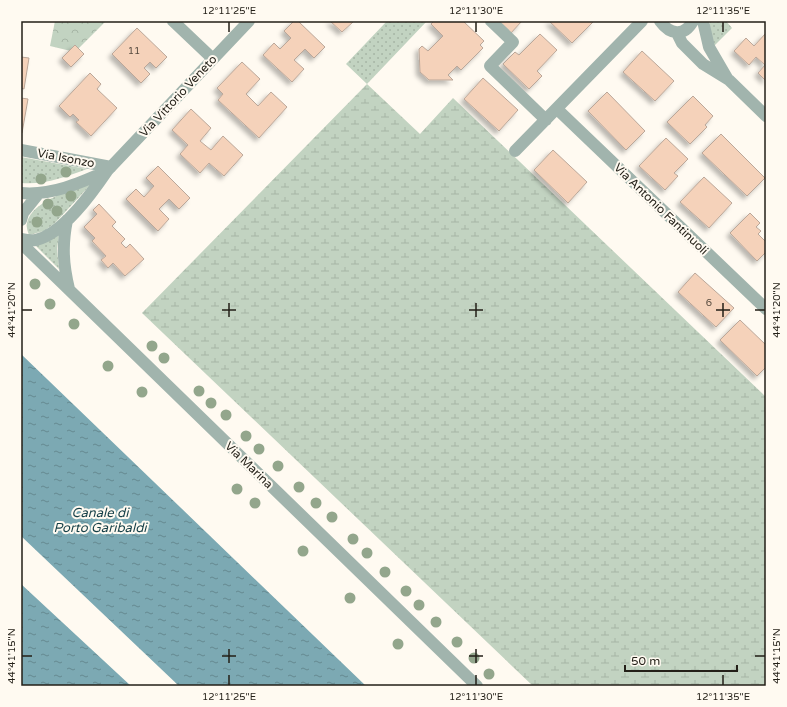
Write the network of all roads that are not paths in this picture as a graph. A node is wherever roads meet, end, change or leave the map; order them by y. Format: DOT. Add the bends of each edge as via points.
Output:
graph roads {
  1 [pos="173,21"];
  2 [pos="249,21"];
  3 [pos="491,21"];
  4 [pos="642,21"];
  5 [pos="660,21"];
  6 [pos="693,21"];
  7 [pos="702,21"];
  8 [pos="677,33"];
  9 [pos="213,59"];
  10 [pos="728,80"];
  11 [pos="557,109"];
  12 [pos="766,116"];
  13 [pos="546,120"];
  14 [pos="21,150"];
  15 [pos="515,151"];
  16 [pos="109,169"];
  17 [pos="21,193"];
  18 [pos="39,193"];
  19 [pos="21,220"];
  20 [pos="67,220"];
  21 [pos="21,239"];
  22 [pos="21,243"];
  23 [pos="69,290"];
  24 [pos="766,309"];
  25 [pos="477,686"];
  1 -- 9 [label="street"];
  2 -- 9 [label="street, Via Vittorio Veneto"];
  3 -- 13 [label="street" via="513,42 490,66"];
  4 -- 11 [label="street"];
  5 -- 8 [label="street" via="665,28"];
  6 -- 8 [label="street" via="685,31"];
  7 -- 10 [label="street" via="709,48"];
  8 -- 10 [label="street" via="682,43 703,64"];
  9 -- 16 [label="street, Via Vittorio Veneto"];
  10 -- 12 [label="street"];
  11 -- 13 [label="street"];
  11 -- 24 [label="street, Via Antonio Fantinuoli"];
  13 -- 15 [label="street"];
  14 -- 16 [label="street, Via Isonzo"];
  16 -- 18 [label="street, Via Vittorio Veneto" via="79,183"];
  16 -- 20 [label="street, Via Vittorio Veneto" via="91,195"];
  17 -- 18 [label="street, Via Vittorio Veneto"];
  18 -- 19 [label="street" via="23,213"];
  20 -- 21 [label="street, Via Vittorio Veneto" via="50,235 37,240"];
  20 -- 23 [label="street" via="63,257"];
  22 -- 23 [label="street, Via Marina"];
  23 -- 25 [label="street, Via Marina"];
}
